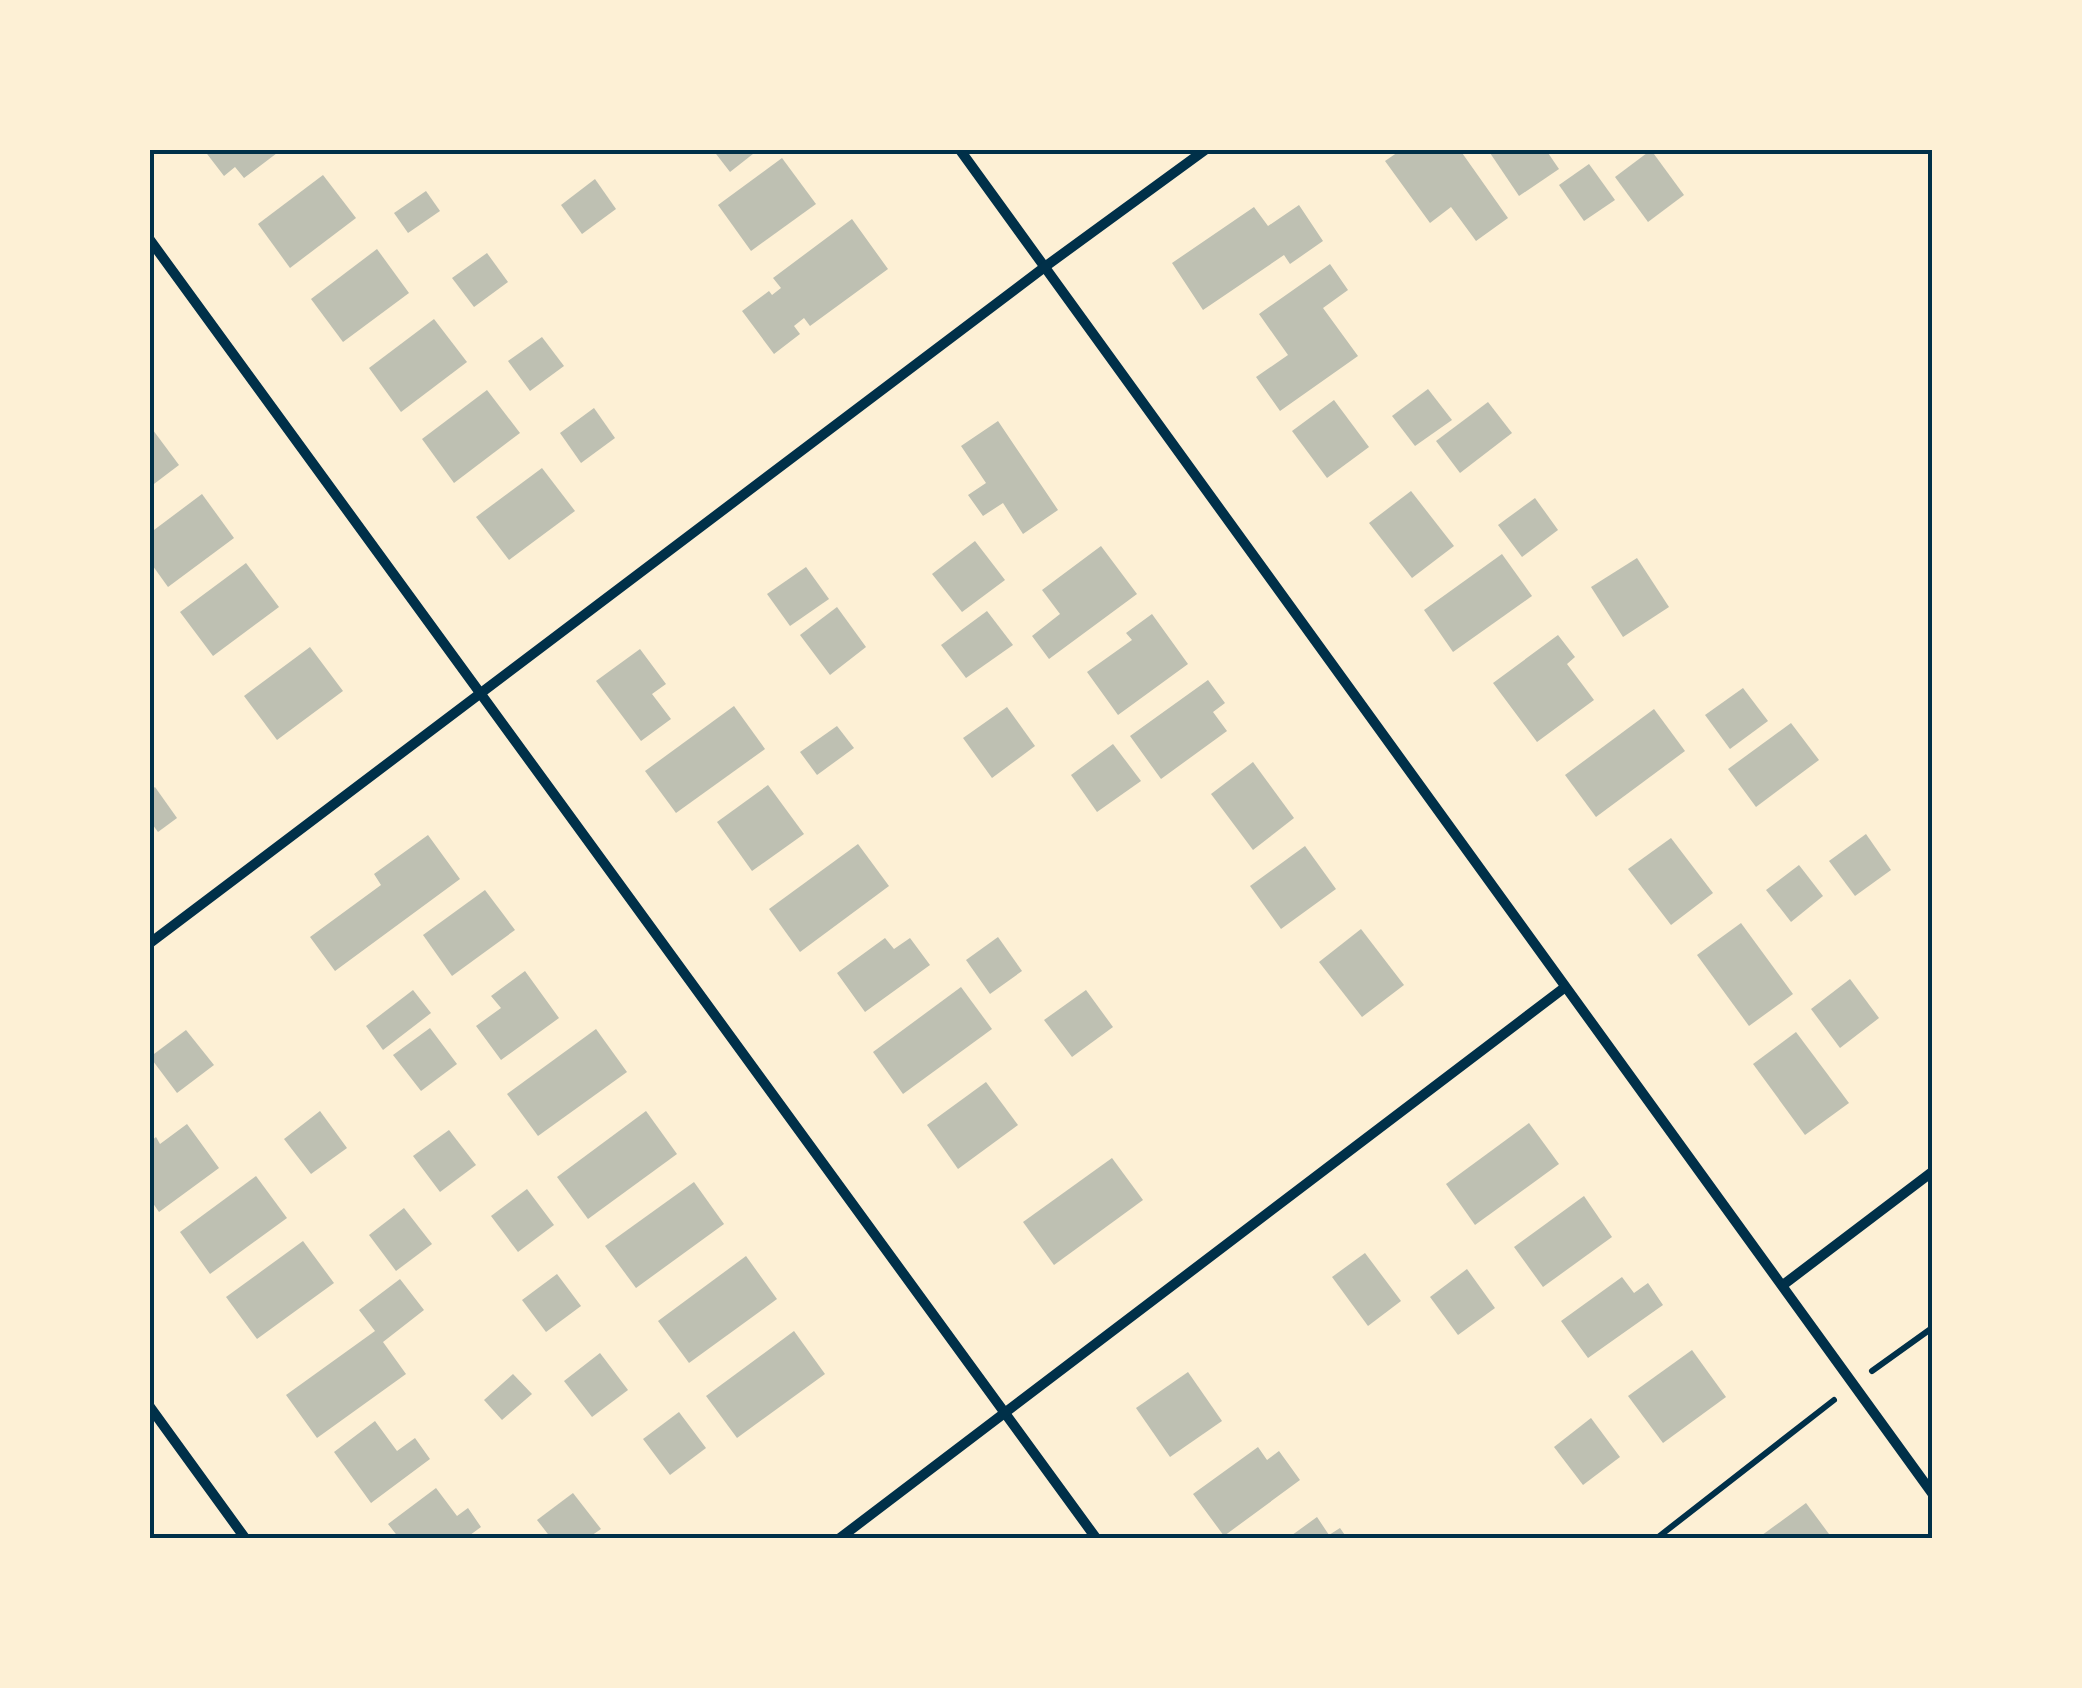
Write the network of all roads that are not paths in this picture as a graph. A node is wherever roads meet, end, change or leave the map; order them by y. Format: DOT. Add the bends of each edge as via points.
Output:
graph roads {
  1 [pos="960,150"];
  2 [pos="1205,150"];
  3 [pos="150,240"];
  4 [pos="1046,266"];
  5 [pos="482,693"];
  6 [pos="150,943"];
  7 [pos="1564,988"];
  8 [pos="1932,1172"];
  9 [pos="1783,1285"];
  10 [pos="150,1407"];
  11 [pos="1004,1414"];
  12 [pos="1932,1493"];
  13 [pos="245,1538"];
  14 [pos="840,1538"];
  15 [pos="1096,1538"];
  1 -- 4 [label="street"];
  2 -- 4 [label="street"];
  3 -- 5 [label="street"];
  4 -- 5 [label="street"];
  4 -- 7 [label="street"];
  5 -- 6 [label="street"];
  5 -- 11 [label="street"];
  7 -- 9 [label="street"];
  7 -- 11 [label="street"];
  8 -- 9 [label="street"];
  9 -- 12 [label="street"];
  10 -- 13 [label="street"];
  11 -- 14 [label="street"];
  11 -- 15 [label="street"];
}
